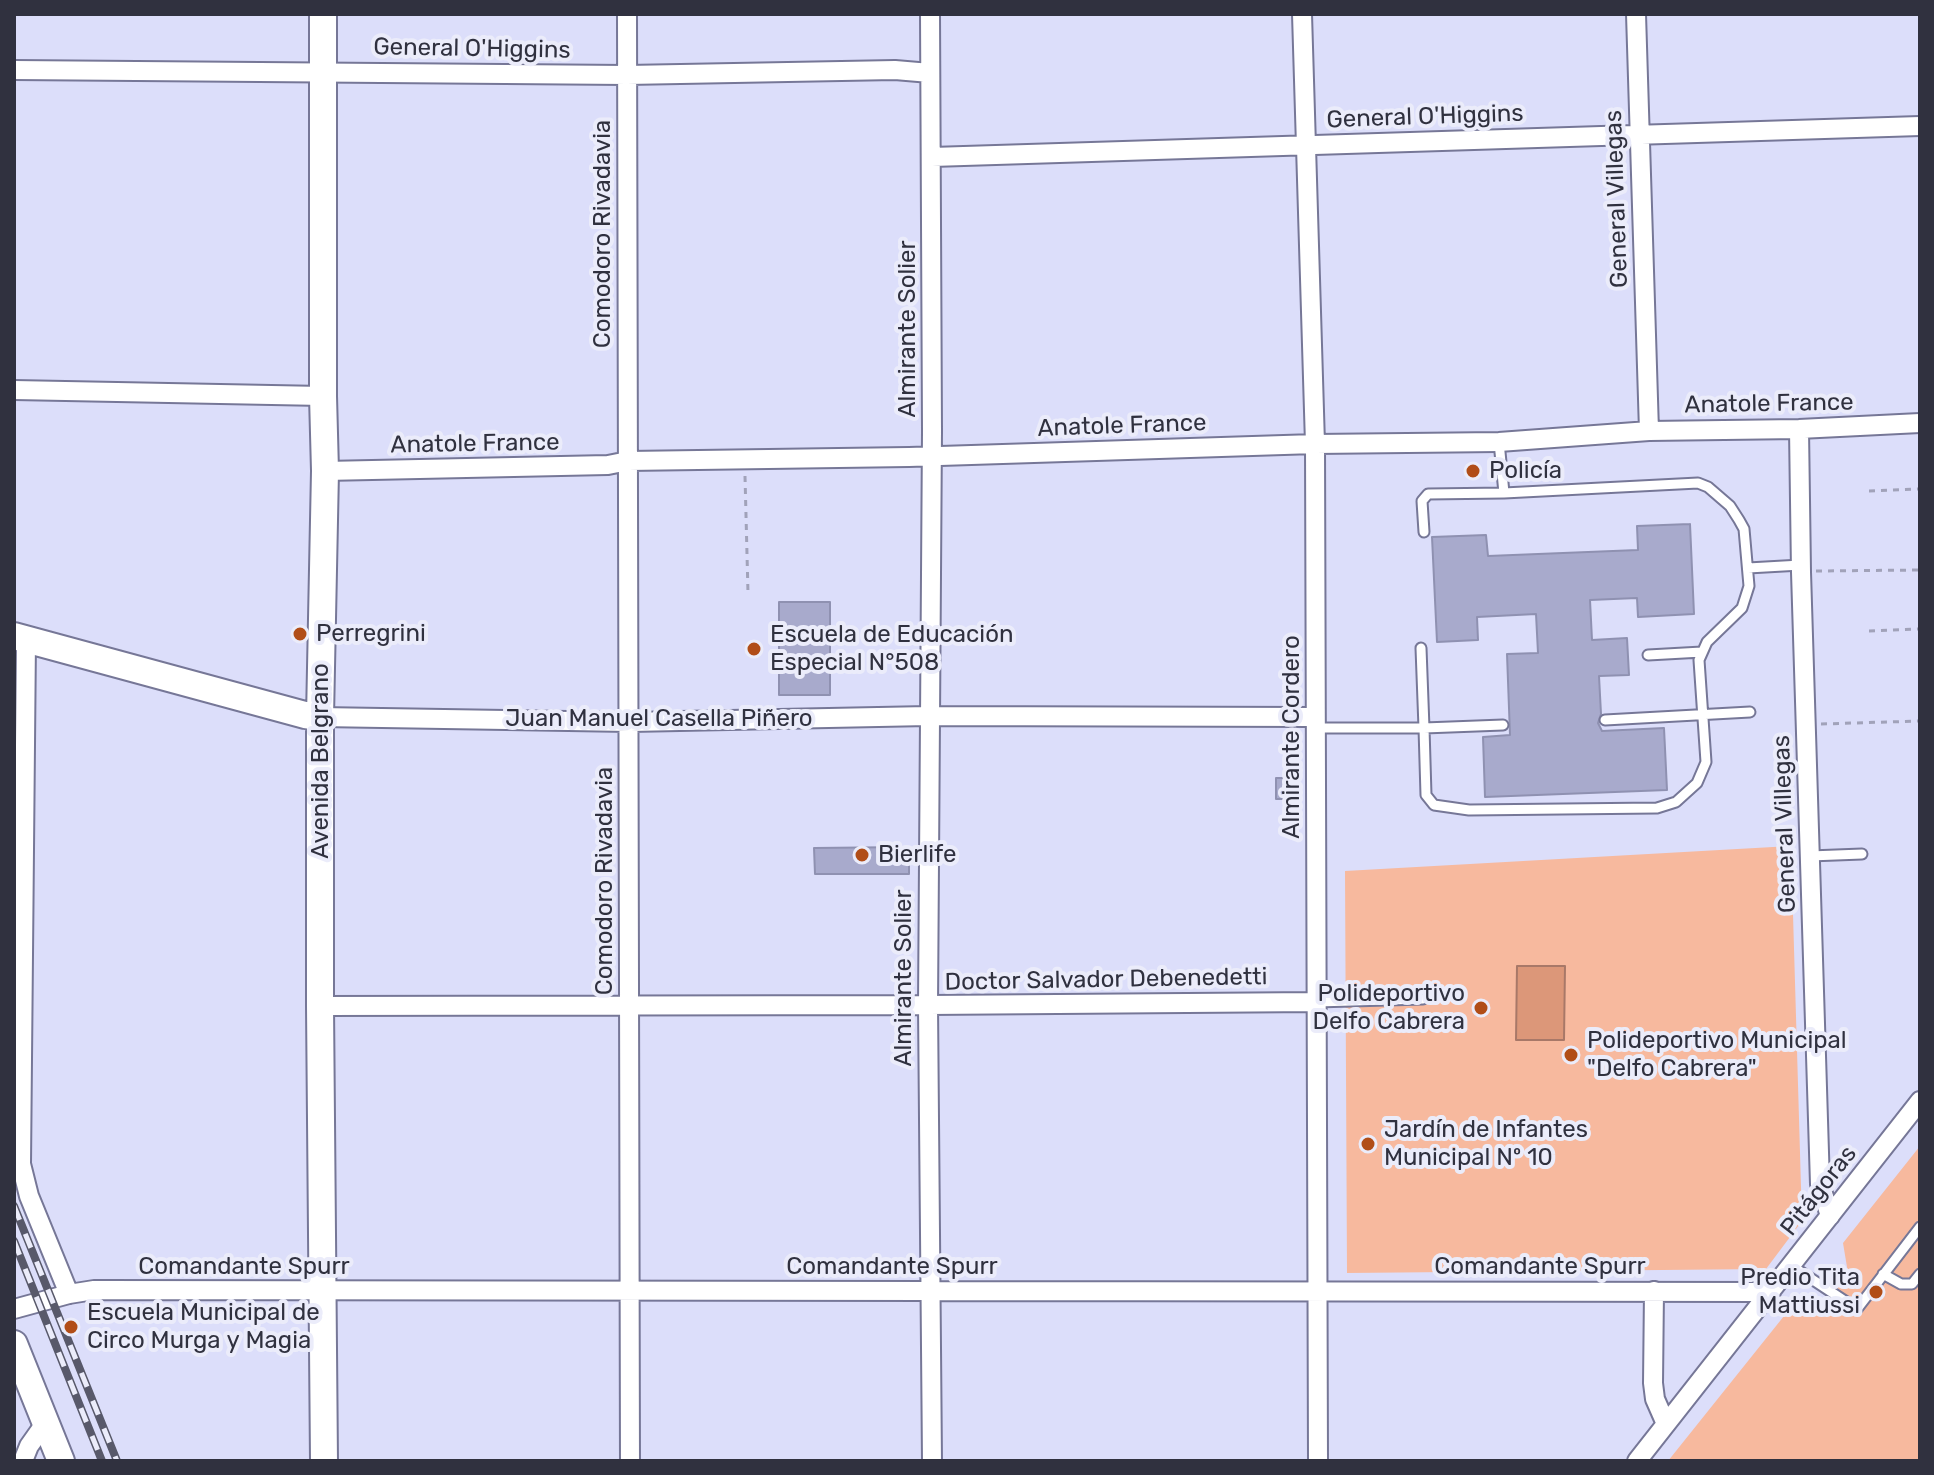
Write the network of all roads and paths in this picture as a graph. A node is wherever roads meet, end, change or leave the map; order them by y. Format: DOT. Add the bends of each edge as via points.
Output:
graph roads {
  1 [pos="323,14"];
  2 [pos="627,14"];
  3 [pos="930,14"];
  4 [pos="1302,14"];
  5 [pos="1636,14"];
  6 [pos="14,70"];
  7 [pos="322,72"];
  8 [pos="930,73"];
  9 [pos="627,75"];
  10 [pos="1920,126"];
  11 [pos="1639,135"];
  12 [pos="1305,144"];
  13 [pos="932,157"];
  14 [pos="14,390"];
  15 [pos="323,396"];
  16 [pos="1920,423"];
  17 [pos="1799,429"];
  18 [pos="1649,431"];
  19 [pos="1499,442"];
  20 [pos="1315,444"];
  21 [pos="932,456"];
  22 [pos="745,460"];
  23 [pos="628,461"];
  24 [pos="325,471"];
  25 [pos="1920,489"];
  26 [pos="1869,491"];
  27 [pos="1504,493"];
  28 [pos="1424,532"];
  29 [pos="1748,568"];
  30 [pos="1801,569"];
  31 [pos="1920,570"];
  32 [pos="748,593"];
  33 [pos="1920,629"];
  34 [pos="1869,631"];
  35 [pos="20,638"];
  36 [pos="1421,648"];
  37 [pos="1702,652"];
  38 [pos="1648,655"];
  39 [pos="1750,712"];
  40 [pos="1703,715"];
  41 [pos="928,716"];
  42 [pos="320,717"];
  43 [pos="1605,720"];
  44 [pos="1920,721"];
  45 [pos="630,722"];
  46 [pos="1316,722"];
  47 [pos="1503,725"];
  48 [pos="1805,725"];
  49 [pos="1424,728"];
  50 [pos="20,814"];
  51 [pos="1862,854"];
  52 [pos="1810,856"];
  53 [pos="1423,999"];
  54 [pos="1316,1002"];
  55 [pos="928,1005"];
  56 [pos="320,1006"];
  57 [pos="629,1006"];
  58 [pos="1920,1101"];
  59 [pos="1830,1216"];
  60 [pos="1920,1227"];
  61 [pos="1792,1266"];
  62 [pos="1883,1274"];
  63 [pos="1920,1274"];
  64 [pos="630,1290"];
  65 [pos="1319,1290"];
  66 [pos="321,1291"];
  67 [pos="930,1291"];
  68 [pos="1654,1291"];
  69 [pos="1771,1292"];
  70 [pos="69,1294"];
  71 [pos="14,1309"];
  72 [pos="14,1344"];
  73 [pos="46,1422"];
  74 [pos="1666,1424"];
  75 [pos="23,1461"];
  76 [pos="61,1461"];
  77 [pos="324,1461"];
  78 [pos="630,1461"];
  79 [pos="932,1461"];
  80 [pos="1318,1461"];
  81 [pos="1637,1461"];
  1 -- 7 [label="street, Avenida Belgrano"];
  2 -- 9 [label="street, Comodoro Rivadavia"];
  3 -- 8 [label="street, Almirante Solier"];
  4 -- 12 [label="street, Almirante Cordero"];
  5 -- 11 [label="street, General Villegas"];
  6 -- 7 [label="street, General O'Higgins"];
  7 -- 9 [label="street, General O'Higgins"];
  7 -- 15 [label="street, Avenida Belgrano"];
  8 -- 9 [label="street, General O'Higgins"];
  8 -- 13 [label="street, Almirante Solier"];
  9 -- 23 [label="street, Comodoro Rivadavia"];
  10 -- 11 [label="street, General O'Higgins"];
  11 -- 12 [label="street, General O'Higgins"];
  11 -- 18 [label="street, General Villegas"];
  12 -- 13 [label="street, General O'Higgins"];
  12 -- 20 [label="street, Almirante Cordero"];
  13 -- 21 [label="street, Almirante Solier"];
  14 -- 15 [label="street"];
  15 -- 24 [label="street, Avenida Belgrano"];
  16 -- 17 [label="street, Anatole France"];
  17 -- 18 [label="street, Anatole France"];
  17 -- 30 [label="street, General Villegas"];
  18 -- 19 [label="street, Anatole France"];
  19 -- 20 [label="street, Anatole France"];
  19 -- 27 [label="lane"];
  20 -- 21 [label="street, Anatole France"];
  20 -- 46 [label="street, Almirante Cordero"];
  21 -- 22 [label="street, Anatole France"];
  21 -- 41 [label="street, Almirante Solier"];
  22 -- 23 [label="street, Anatole France"];
  22 -- 32 [label="path"];
  23 -- 24 [label="street, Anatole France"];
  23 -- 45 [label="street, Comodoro Rivadavia"];
  24 -- 42 [label="street, Avenida Belgrano"];
  25 -- 26 [label="path"];
  27 -- 28 [label="lane" via="1428,494 1422,501"];
  27 -- 29 [label="lane" via="1698,483 1730,506 1739,520"];
  29 -- 30 [label="lane"];
  29 -- 37 [label="lane" via="1742,608"];
  30 -- 31 [label="path"];
  30 -- 48 [label="street, General Villegas"];
  33 -- 34 [label="path"];
  35 -- 42 [label="street, Juan Manuel Casella Piñero"];
  35 -- 50 [label="street"];
  36 -- 49 [label="lane"];
  37 -- 38 [label="lane"];
  37 -- 40 [label="lane"];
  39 -- 40 [label="lane"];
  40 -- 43 [label="lane"];
  40 -- 49 [label="lane" via="1703,774 1686,795 1657,808 1469,810 1434,805 1426,795"];
  41 -- 45 [label="street, Juan Manuel Casella Piñero"];
  41 -- 46 [label="street, Juan Manuel Casella Piñero"];
  41 -- 55 [label="street, Almirante Solier"];
  42 -- 45 [label="street, Juan Manuel Casella Piñero"];
  42 -- 56 [label="street, Avenida Belgrano"];
  44 -- 48 [label="path"];
  45 -- 57 [label="street, Comodoro Rivadavia"];
  46 -- 49 [label="lane"];
  46 -- 54 [label="street, Almirante Cordero"];
  47 -- 49 [label="lane"];
  48 -- 52 [label="street, General Villegas"];
  50 -- 70 [label="street" via="21,1164"];
  51 -- 52 [label="lane"];
  52 -- 59 [label="street, General Villegas" via="1820,1184"];
  53 -- 54 [label="lane"];
  54 -- 55 [label="street, Doctor Salvador Debenedetti"];
  54 -- 65 [label="street, Almirante Cordero"];
  55 -- 57 [label="street, Doctor Salvador Debenedetti"];
  55 -- 67 [label="street, Almirante Solier"];
  56 -- 57 [label="street, Doctor Salvador Debenedetti"];
  56 -- 66 [label="street, Avenida Belgrano"];
  57 -- 64 [label="street, Comodoro Rivadavia"];
  58 -- 59 [label="street, Pitágoras"];
  59 -- 61 [label="street, Pitágoras"];
  60 -- 62 [label="lane"];
  61 -- 62 [label="lane" via="1857,1309"];
  61 -- 69 [label="street, Pitágoras"];
  62 -- 63 [label="lane" via="1912,1284"];
  64 -- 66 [label="street, Comandante Spurr"];
  64 -- 67 [label="street, Comandante Spurr"];
  64 -- 78 [label="street, Comodoro Rivadavia"];
  65 -- 67 [label="street, Comandante Spurr"];
  65 -- 68 [label="street, Comandante Spurr"];
  65 -- 80 [label="street, Almirante Cordero"];
  66 -- 70 [label="street, Comandante Spurr"];
  66 -- 77 [label="street, Avenida Belgrano"];
  67 -- 79 [label="street, Almirante Solier"];
  68 -- 69 [label="street, Comandante Spurr"];
  68 -- 74 [label="street" via="1653,1383"];
  69 -- 74 [label="street, Pitágoras"];
  70 -- 71 [label="street, Comandante Spurr"];
  72 -- 73 [label="street"];
  73 -- 75 [label="street"];
  73 -- 76 [label="street"];
  74 -- 81 [label="street, Pitágoras"];
}
